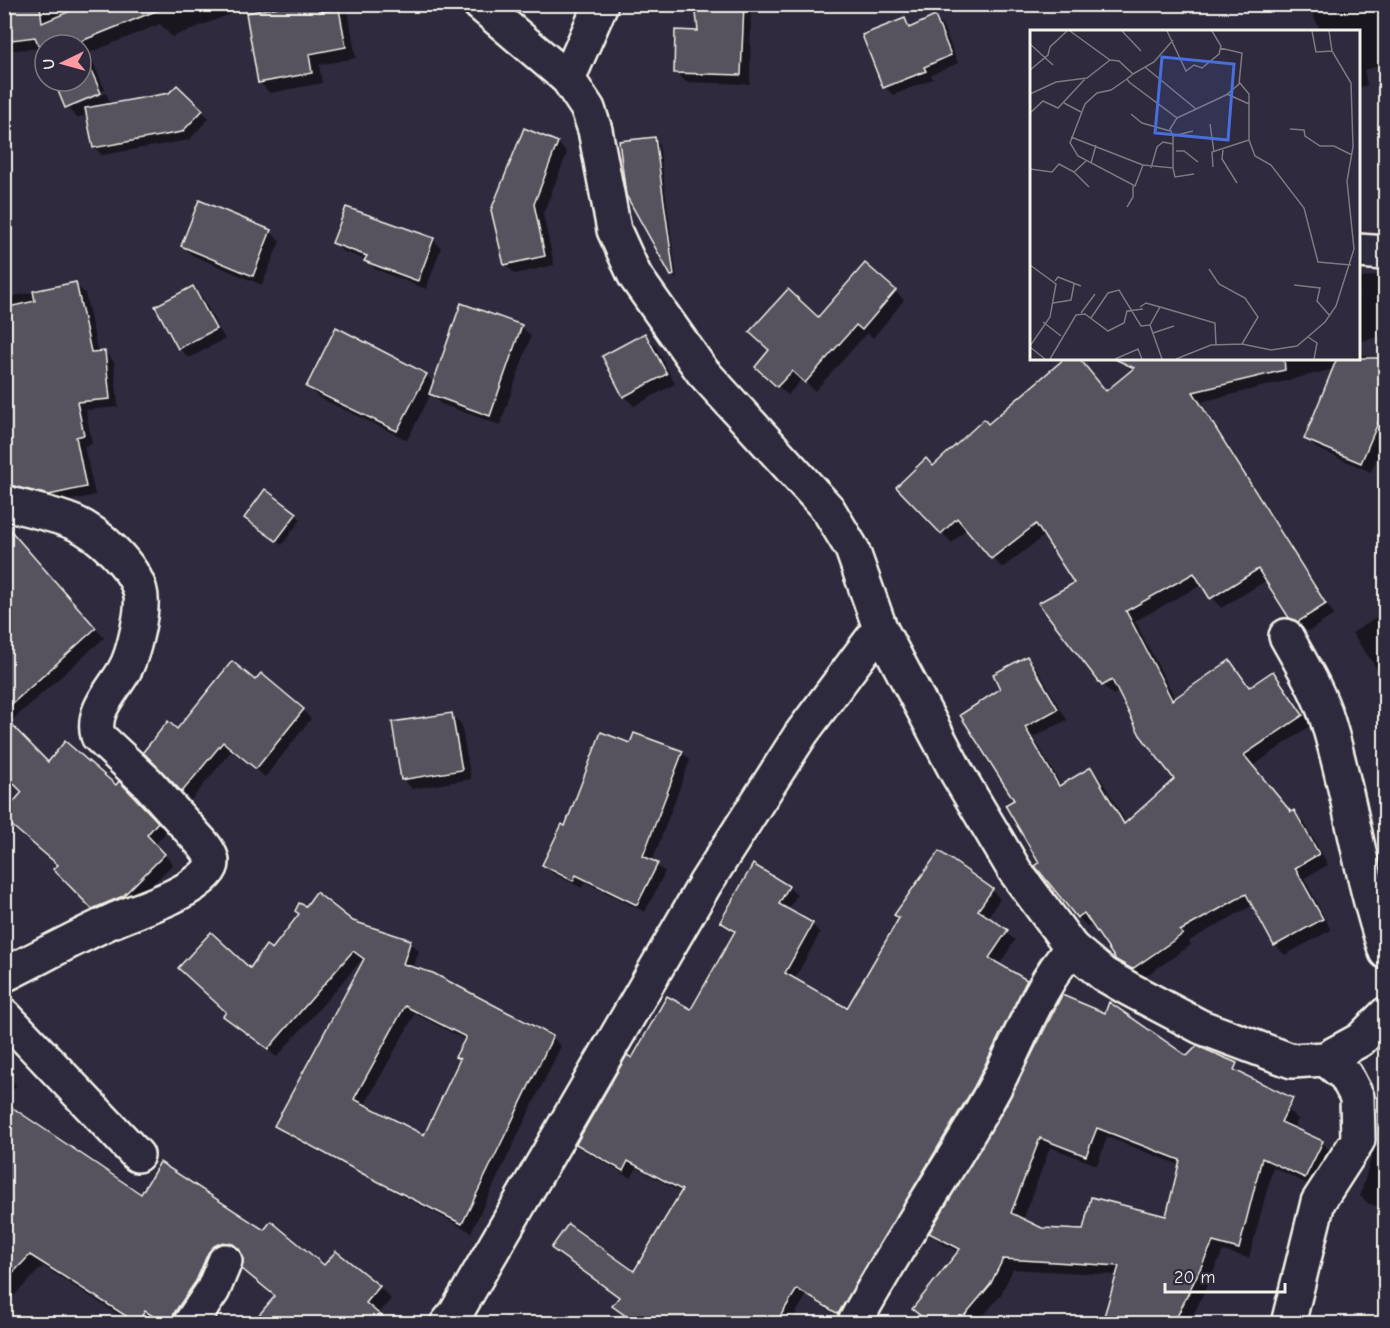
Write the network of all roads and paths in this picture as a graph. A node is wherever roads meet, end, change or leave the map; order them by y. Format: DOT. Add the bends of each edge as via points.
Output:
graph roads {
  1 [pos="480,4"];
  2 [pos="601,4"];
  3 [pos="568,80"];
  4 [pos="1360,252"];
  5 [pos="1386,254"];
  6 [pos="4,502"];
  7 [pos="880,628"];
  8 [pos="1286,636"];
  9 [pos="1072,948"];
  10 [pos="1386,952"];
  11 [pos="4,975"];
  12 [pos="1386,1014"];
  13 [pos="4,1015"];
  14 [pos="1325,1059"];
  15 [pos="137,1155"];
  16 [pos="225,1261"];
  17 [pos="190,1323"];
  18 [pos="447,1323"];
  19 [pos="854,1323"];
  20 [pos="1288,1323"];
  1 -- 3 [label="street"];
  2 -- 3 [label="street"];
  3 -- 7 [label="street" via="592,119 614,230 635,276 702,371 828,509 852,549"];
  4 -- 5 [label="street"];
  6 -- 11 [label="street" via="76,523 108,545 134,577 141,601 134,645 126,669 96,715 98,736 147,782 210,852 212,860 206,875 178,892"];
  7 -- 9 [label="street" via="1015,871"];
  7 -- 18 [label="street" via="801,734 705,884"];
  8 -- 10 [label="street" via="1328,720 1372,912"];
  9 -- 14 [label="street" via="1120,984 1201,1027 1292,1061"];
  9 -- 19 [label="street" via="1056,967 992,1094 883,1269"];
  12 -- 14 [label="street" via="1360,1040"];
  13 -- 15 [label="street"];
  14 -- 20 [label="street" via="1346,1076 1357,1096 1358,1140 1318,1202"];
  16 -- 17 [label="street" via="213,1290"];
}
